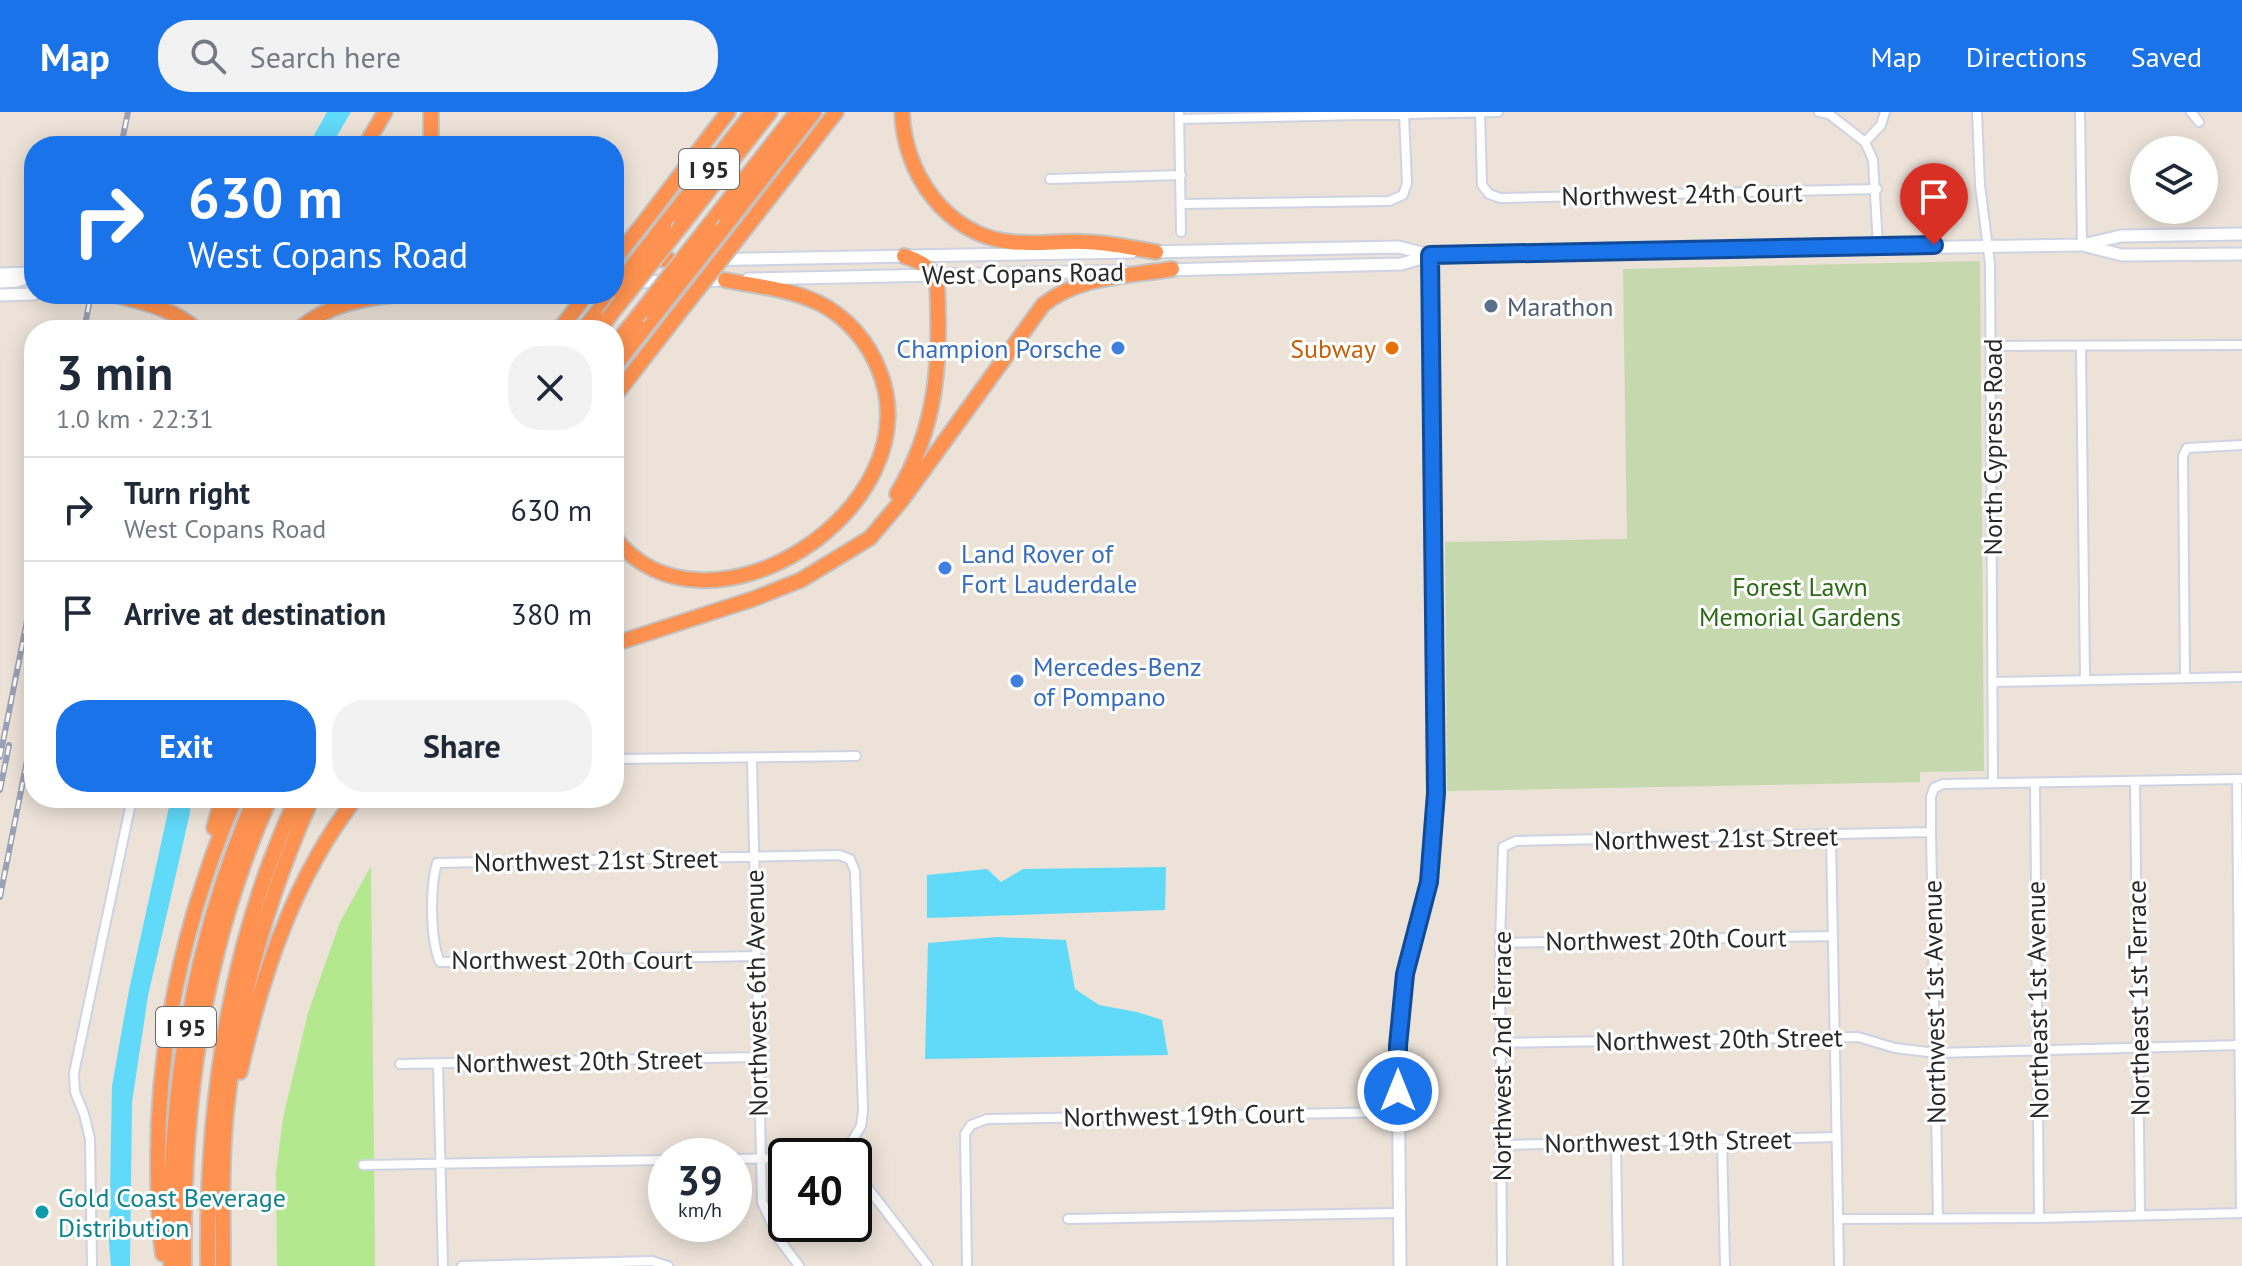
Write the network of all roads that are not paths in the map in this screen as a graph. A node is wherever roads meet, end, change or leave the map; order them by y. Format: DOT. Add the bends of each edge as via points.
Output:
graph roads {
  1 [pos="385,112"];
  2 [pos="431,112"];
  3 [pos="718,112"];
  4 [pos="728,112"];
  5 [pos="753,112"];
  6 [pos="770,112"];
  7 [pos="797,112"];
  8 [pos="814,112"];
  9 [pos="836,112"];
  10 [pos="902,112"];
  11 [pos="1480,112"];
  12 [pos="1498,112"];
  13 [pos="1819,112"];
  14 [pos="1885,112"];
  15 [pos="1977,112"];
  16 [pos="2080,112"];
  17 [pos="2191,112"];
  18 [pos="1404,114"];
  19 [pos="1179,115"];
  20 [pos="2199,122"];
  21 [pos="371,136"];
  22 [pos="431,136"];
  23 [pos="1865,142"];
  24 [pos="689,162"];
  25 [pos="1181,175"];
  26 [pos="1050,179"];
  27 [pos="1877,189"];
  28 [pos="1181,204"];
  29 [pos="1181,232"];
  30 [pos="2242,234"];
  31 [pos="1988,245"];
  32 [pos="2082,245"];
  33 [pos="1878,246"];
  34 [pos="624,248"];
  35 [pos="1156,252"];
  36 [pos="624,254"];
  37 [pos="2242,254"];
  38 [pos="1430,255"];
  39 [pos="904,256"];
  40 [pos="669,260"];
  41 [pos="624,261"];
  42 [pos="1172,269"];
  43 [pos="0,274"];
  44 [pos="24,274"];
  45 [pos="934,275"];
  46 [pos="624,277"];
  47 [pos="24,278"];
  48 [pos="725,280"];
  49 [pos="0,282"];
  50 [pos="624,282"];
  51 [pos="624,291"];
  52 [pos="24,294"];
  53 [pos="0,295"];
  54 [pos="148,304"];
  55 [pos="340,304"];
  56 [pos="579,304"];
  57 [pos="613,304"];
  58 [pos="184,320"];
  59 [pos="310,320"];
  60 [pos="566,320"];
  61 [pos="599,320"];
  62 [pos="624,333"];
  63 [pos="2242,345"];
  64 [pos="1991,346"];
  65 [pos="2081,347"];
  66 [pos="624,354"];
  67 [pos="624,384"];
  68 [pos="2242,445"];
  69 [pos="624,546"];
  70 [pos="830,563"];
  71 [pos="624,641"];
  72 [pos="2185,677"];
  73 [pos="2242,677"];
  74 [pos="2085,678"];
  75 [pos="1992,682"];
  76 [pos="856,756"];
  77 [pos="752,758"];
  78 [pos="624,759"];
  79 [pos="2240,779"];
  80 [pos="2135,781"];
  81 [pos="1993,783"];
  82 [pos="2035,783"];
  83 [pos="130,808"];
  84 [pos="219,808"];
  85 [pos="231,808"];
  86 [pos="251,808"];
  87 [pos="266,808"];
  88 [pos="293,808"];
  89 [pos="308,808"];
  90 [pos="349,808"];
  91 [pos="1931,832"];
  92 [pos="1831,836"];
  93 [pos="1503,847"];
  94 [pos="753,857"];
  95 [pos="437,863"];
  96 [pos="188,934"];
  97 [pos="1831,936"];
  98 [pos="1500,943"];
  99 [pos="755,956"];
  100 [pos="1835,1038"];
  101 [pos="1500,1043"];
  102 [pos="2240,1045"];
  103 [pos="2140,1047"];
  104 [pos="2038,1049"];
  105 [pos="1936,1053"];
  106 [pos="757,1057"];
  107 [pos="400,1064"];
  108 [pos="438,1064"];
  109 [pos="1398,1112"];
  110 [pos="1836,1137"];
  111 [pos="854,1138"];
  112 [pos="1722,1140"];
  113 [pos="1616,1143"];
  114 [pos="1500,1145"];
  115 [pos="224,1147"];
  116 [pos="752,1158"];
  117 [pos="760,1158"];
  118 [pos="768,1158"];
  119 [pos="648,1160"];
  120 [pos="363,1165"];
  121 [pos="440,1165"];
  122 [pos="872,1193"];
  123 [pos="1399,1213"];
  124 [pos="2242,1213"];
  125 [pos="2140,1215"];
  126 [pos="1938,1218"];
  127 [pos="2039,1218"];
  128 [pos="1068,1219"];
  129 [pos="1838,1219"];
  130 [pos="92,1266"];
  131 [pos="168,1266"];
  132 [pos="184,1266"];
  133 [pos="208,1266"];
  134 [pos="223,1266"];
  135 [pos="443,1266"];
  136 [pos="462,1266"];
  137 [pos="667,1266"];
  138 [pos="799,1266"];
  139 [pos="928,1266"];
  140 [pos="967,1266"];
  141 [pos="1400,1266"];
  142 [pos="1502,1266"];
  143 [pos="1618,1266"];
  144 [pos="1725,1266"];
  145 [pos="1839,1266"];
  1 -- 21 [label="highway"];
  2 -- 22 [label="highway"];
  3 -- 24 [label="highway"];
  4 -- 24 [label="highway"];
  5 -- 46 [label="highway, I 95, bridge"];
  6 -- 51 [label="highway, bridge"];
  7 -- 62 [label="highway, bridge"];
  8 -- 66 [label="highway, I 95, bridge"];
  9 -- 67 [label="highway, bridge"];
  10 -- 35 [label="highway" via="907,147 922,183 947,212 972,230 1007,242 1086,242"];
  11 -- 12 [label="street"];
  11 -- 18 [label="street"];
  11 -- 27 [label="street, Northwest 24th Court" via="1482,185 1500,198"];
  13 -- 23 [label="street"];
  14 -- 23 [label="street"];
  15 -- 31 [label="street, North Cypress Road"];
  16 -- 32 [label="street"];
  17 -- 20 [label="street"];
  18 -- 19 [label="street"];
  18 -- 28 [label="street" via="1407,183 1403,195 1389,201"];
  19 -- 25 [label="street"];
  23 -- 27 [label="street"];
  24 -- 34 [label="highway, bridge"];
  25 -- 26 [label="street"];
  25 -- 28 [label="street"];
  27 -- 33 [label="street"];
  28 -- 29 [label="street"];
  30 -- 32 [label="main road" via="2121,236"];
  31 -- 32 [label="main road, West Copans Road"];
  31 -- 33 [label="main road, West Copans Road"];
  31 -- 64 [label="street, North Cypress Road"];
  32 -- 37 [label="main road" via="2122,255"];
  33 -- 38 [label="main road, West Copans Road"];
  35 -- 38 [label="main road, West Copans Road" via="1399,247"];
  35 -- 39 [label="main road, West Copans Road"];
  36 -- 40 [label="highway"];
  38 -- 42 [label="main road, West Copans Road" via="1401,264"];
  38 -- 109 [label="main road" via="1436,793 1429,882 1405,974"];
  39 -- 40 [label="main road, West Copans Road"];
  39 -- 45 [label="highway"];
  40 -- 41 [label="main road, West Copans Road"];
  42 -- 45 [label="main road, West Copans Road"];
  42 -- 70 [label="highway" via="1081,285 1043,305 886,523"];
  43 -- 44 [label="main road"];
  45 -- 48 [label="main road, West Copans Road"];
  45 -- 70 [label="highway" via="938,368 926,433 889,507"];
  47 -- 49 [label="main road"];
  48 -- 50 [label="main road, West Copans Road"];
  48 -- 69 [label="highway" via="811,300 839,316 861,338 877,365 887,404 878,467 860,497 823,534 744,575 713,581 674,577"];
  52 -- 53 [label="main road"];
  54 -- 58 [label="highway"];
  55 -- 59 [label="highway"];
  56 -- 60 [label="highway"];
  57 -- 61 [label="highway, bridge"];
  63 -- 65 [label="street"];
  64 -- 65 [label="street"];
  64 -- 75 [label="street, North Cypress Road"];
  65 -- 74 [label="street"];
  68 -- 72 [label="street" via="2187,448 2183,456"];
  70 -- 71 [label="highway" via="779,589"];
  72 -- 73 [label="street"];
  72 -- 74 [label="street"];
  74 -- 75 [label="street"];
  75 -- 81 [label="street, North Cypress Road"];
  76 -- 77 [label="street"];
  77 -- 78 [label="street"];
  77 -- 94 [label="street, Northwest 6th Avenue"];
  79 -- 80 [label="street"];
  79 -- 102 [label="street"];
  80 -- 82 [label="street"];
  80 -- 103 [label="street, Northeast 1st Terrace"];
  81 -- 82 [label="street"];
  81 -- 91 [label="street, Northwest 1st Avenue" via="1934,788"];
  82 -- 104 [label="street, Northeast 1st Avenue"];
  83 -- 130 [label="street" via="74,1073 90,1139"];
  84 -- 96 [label="highway"];
  85 -- 96 [label="highway"];
  86 -- 131 [label="highway, I 95" via="219,895 187,1022 171,1152"];
  87 -- 132 [label="highway" via="226,921 200,1027 186,1136"];
  88 -- 133 [label="highway" via="257,901 224,1034 209,1162"];
  89 -- 115 [label="highway, I 95" via="254,958 234,1052"];
  90 -- 115 [label="highway" via="314,861 278,941 256,1006"];
  91 -- 92 [label="street, Northwest 21st Street"];
  91 -- 105 [label="street, Northwest 1st Avenue"];
  92 -- 93 [label="street, Northwest 21st Street" via="1516,841"];
  92 -- 97 [label="street"];
  93 -- 98 [label="street, Northwest 2nd Terrace"];
  94 -- 95 [label="street, Northwest 21st Street"];
  94 -- 99 [label="street, Northwest 6th Avenue"];
  94 -- 111 [label="street, Northwest 21st Street" via="839,855 850,859 855,871 863,1110"];
  95 -- 99 [label="street, Northwest 20th Court" via="434,921 440,962"];
  96 -- 131 [label="highway" via="170,1009 159,1099 160,1234"];
  97 -- 98 [label="street, Northwest 20th Court"];
  97 -- 100 [label="street"];
  98 -- 101 [label="street, Northwest 2nd Terrace"];
  99 -- 106 [label="street, Northwest 6th Avenue"];
  100 -- 101 [label="street, Northwest 20th Street"];
  100 -- 105 [label="street, Northwest 20th Street" via="1858,1037"];
  100 -- 110 [label="street"];
  101 -- 114 [label="street, Northwest 2nd Terrace"];
  102 -- 103 [label="street, Northwest 20th Street"];
  102 -- 124 [label="street"];
  103 -- 104 [label="street, Northwest 20th Street"];
  103 -- 125 [label="street, Northeast 1st Terrace"];
  104 -- 105 [label="street, Northwest 20th Street"];
  104 -- 127 [label="street, Northeast 1st Avenue"];
  105 -- 126 [label="street, Northwest 1st Avenue"];
  106 -- 108 [label="street, Northwest 20th Street"];
  106 -- 117 [label="street, Northwest 6th Avenue"];
  107 -- 108 [label="street, Northwest 20th Street"];
  108 -- 121 [label="street"];
  109 -- 123 [label="main road"];
  109 -- 140 [label="street, Northwest 19th Court" via="987,1119 971,1125 965,1134"];
  110 -- 112 [label="street, Northwest 19th Street"];
  110 -- 129 [label="street"];
  112 -- 113 [label="street, Northwest 19th Street"];
  112 -- 144 [label="street"];
  113 -- 114 [label="street, Northwest 19th Street"];
  113 -- 143 [label="street"];
  114 -- 142 [label="street, Northwest 2nd Terrace"];
  115 -- 134 [label="highway, I 95"];
  116 -- 117 [label="street"];
  117 -- 118 [label="street"];
  117 -- 138 [label="street, Northwest 6th Avenue" via="762,1202"];
  119 -- 121 [label="street"];
  120 -- 121 [label="street"];
  121 -- 135 [label="street"];
  122 -- 139 [label="street"];
  123 -- 128 [label="street"];
  123 -- 141 [label="main road"];
  124 -- 125 [label="street"];
  125 -- 127 [label="street"];
  126 -- 127 [label="street"];
  126 -- 129 [label="street"];
  129 -- 145 [label="street"];
  136 -- 137 [label="street" via="652,1261"];
}
